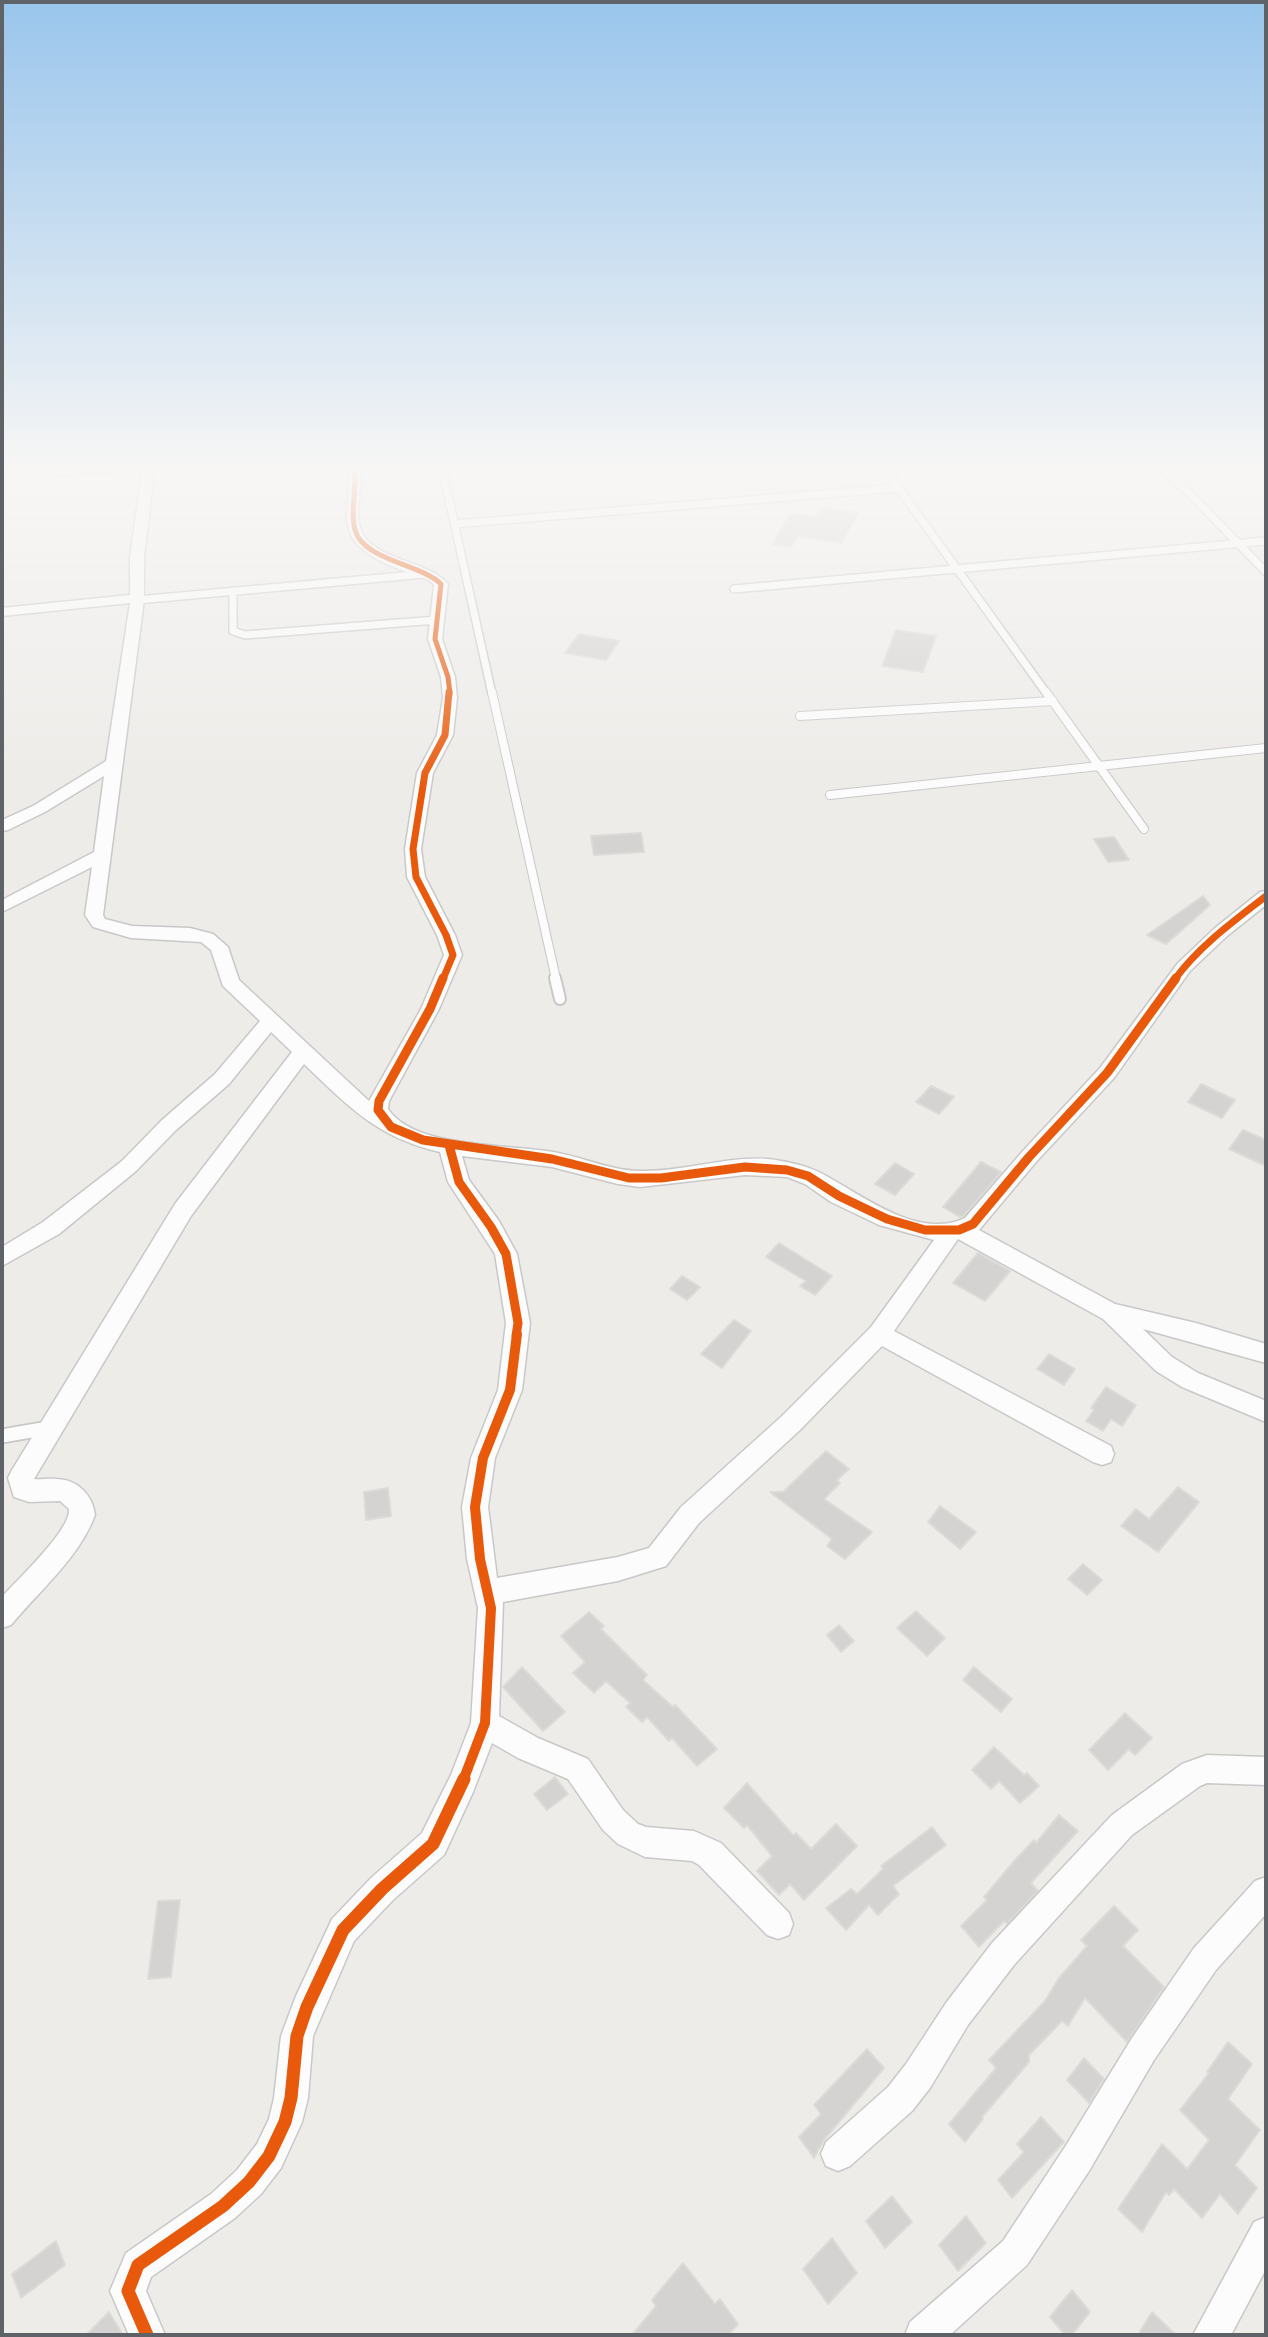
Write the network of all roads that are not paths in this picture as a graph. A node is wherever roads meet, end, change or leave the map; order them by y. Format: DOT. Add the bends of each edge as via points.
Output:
graph roads {
  1 [pos="137,574"];
  2 [pos="425,574"];
  3 [pos="466,574"];
  4 [pos="902,574"];
  5 [pos="963,574"];
  6 [pos="734,589"];
  7 [pos="233,592"];
  8 [pos="137,599"];
  9 [pos="2,612"];
  10 [pos="437,620"];
  11 [pos="1053,701"];
  12 [pos="800,716"];
  13 [pos="1266,748"];
  14 [pos="115,762"];
  15 [pos="1100,766"];
  16 [pos="830,795"];
  17 [pos="2,826"];
  18 [pos="1144,829"];
  19 [pos="101,855"];
  20 [pos="1266,896"];
  21 [pos="2,907"];
  22 [pos="560,999"];
  23 [pos="270,1021"];
  24 [pos="303,1051"];
  25 [pos="392,1127"];
  26 [pos="449,1145"];
  27 [pos="956,1232"];
  28 [pos="2,1258"];
  29 [pos="1111,1313"];
  30 [pos="879,1334"];
  31 [pos="1266,1353"];
  32 [pos="1266,1412"];
  33 [pos="51,1428"];
  34 [pos="2,1436"];
  35 [pos="1102,1454"];
  36 [pos="488,1592"];
  37 [pos="2,1616"];
  38 [pos="485,1723"];
  39 [pos="1266,1771"];
  40 [pos="1266,1892"];
  41 [pos="778,1924"];
  42 [pos="838,2154"];
  43 [pos="1266,2234"];
  44 [pos="935,2331"];
  45 [pos="147,2335"];
  46 [pos="1211,2335"];
  1 -- 8 [label="street"];
  2 -- 7 [label="lane"];
  2 -- 10 [label="street" via="441,584"];
  3 -- 22 [label="lane"];
  4 -- 6 [label="lane"];
  5 -- 11 [label="lane"];
  7 -- 8 [label="lane"];
  7 -- 10 [label="lane" via="233,631 244,635"];
  8 -- 9 [label="street"];
  8 -- 14 [label="street"];
  10 -- 25 [label="street" via="435,639 450,698 445,735 425,773 413,849 416,877 453,955 430,1009 379,1101 378,1110"];
  11 -- 12 [label="lane"];
  11 -- 15 [label="lane"];
  13 -- 15 [label="lane"];
  14 -- 17 [label="street"];
  14 -- 19 [label="street"];
  15 -- 16 [label="lane"];
  15 -- 18 [label="lane"];
  19 -- 21 [label="street"];
  19 -- 23 [label="street" via="94,915 99,923 131,932 207,938 219,947 230,982"];
  20 -- 27 [label="street" via="1184,968 1107,1073 973,1224"];
  23 -- 24 [label="street"];
  23 -- 28 [label="street" via="222,1079 129,1166 51,1228"];
  24 -- 25 [label="street" via="356,1102"];
  24 -- 33 [label="street" via="184,1210"];
  25 -- 26 [label="street"];
  26 -- 27 [label="street" via="553,1159 637,1179 769,1167 808,1176 872,1213 901,1224"];
  26 -- 36 [label="street" via="459,1182 506,1254 518,1323 510,1390 478,1476 475,1507"];
  27 -- 29 [label="street"];
  27 -- 30 [label="street"];
  29 -- 31 [label="street"];
  29 -- 32 [label="street" via="1164,1364"];
  30 -- 35 [label="street"];
  30 -- 36 [label="street" via="690,1515 657,1559"];
  33 -- 34 [label="lane"];
  33 -- 37 [label="street" via="20,1483 29,1492 66,1491 75,1497 82,1516 68,1541"];
  36 -- 38 [label="street"];
  38 -- 41 [label="street" via="578,1769 628,1834 646,1842 694,1846 710,1854"];
  38 -- 45 [label="street" via="464,1782 433,1844 343,1930 297,2036 291,2098 270,2156 223,2206 138,2265 128,2291"];
  39 -- 42 [label="street" via="1207,1769 1192,1774 1122,1825 1003,1954 900,2099"];
  40 -- 44 [label="street" via="1205,1959 1015,2253"];
  43 -- 46 [label="street"];
}
